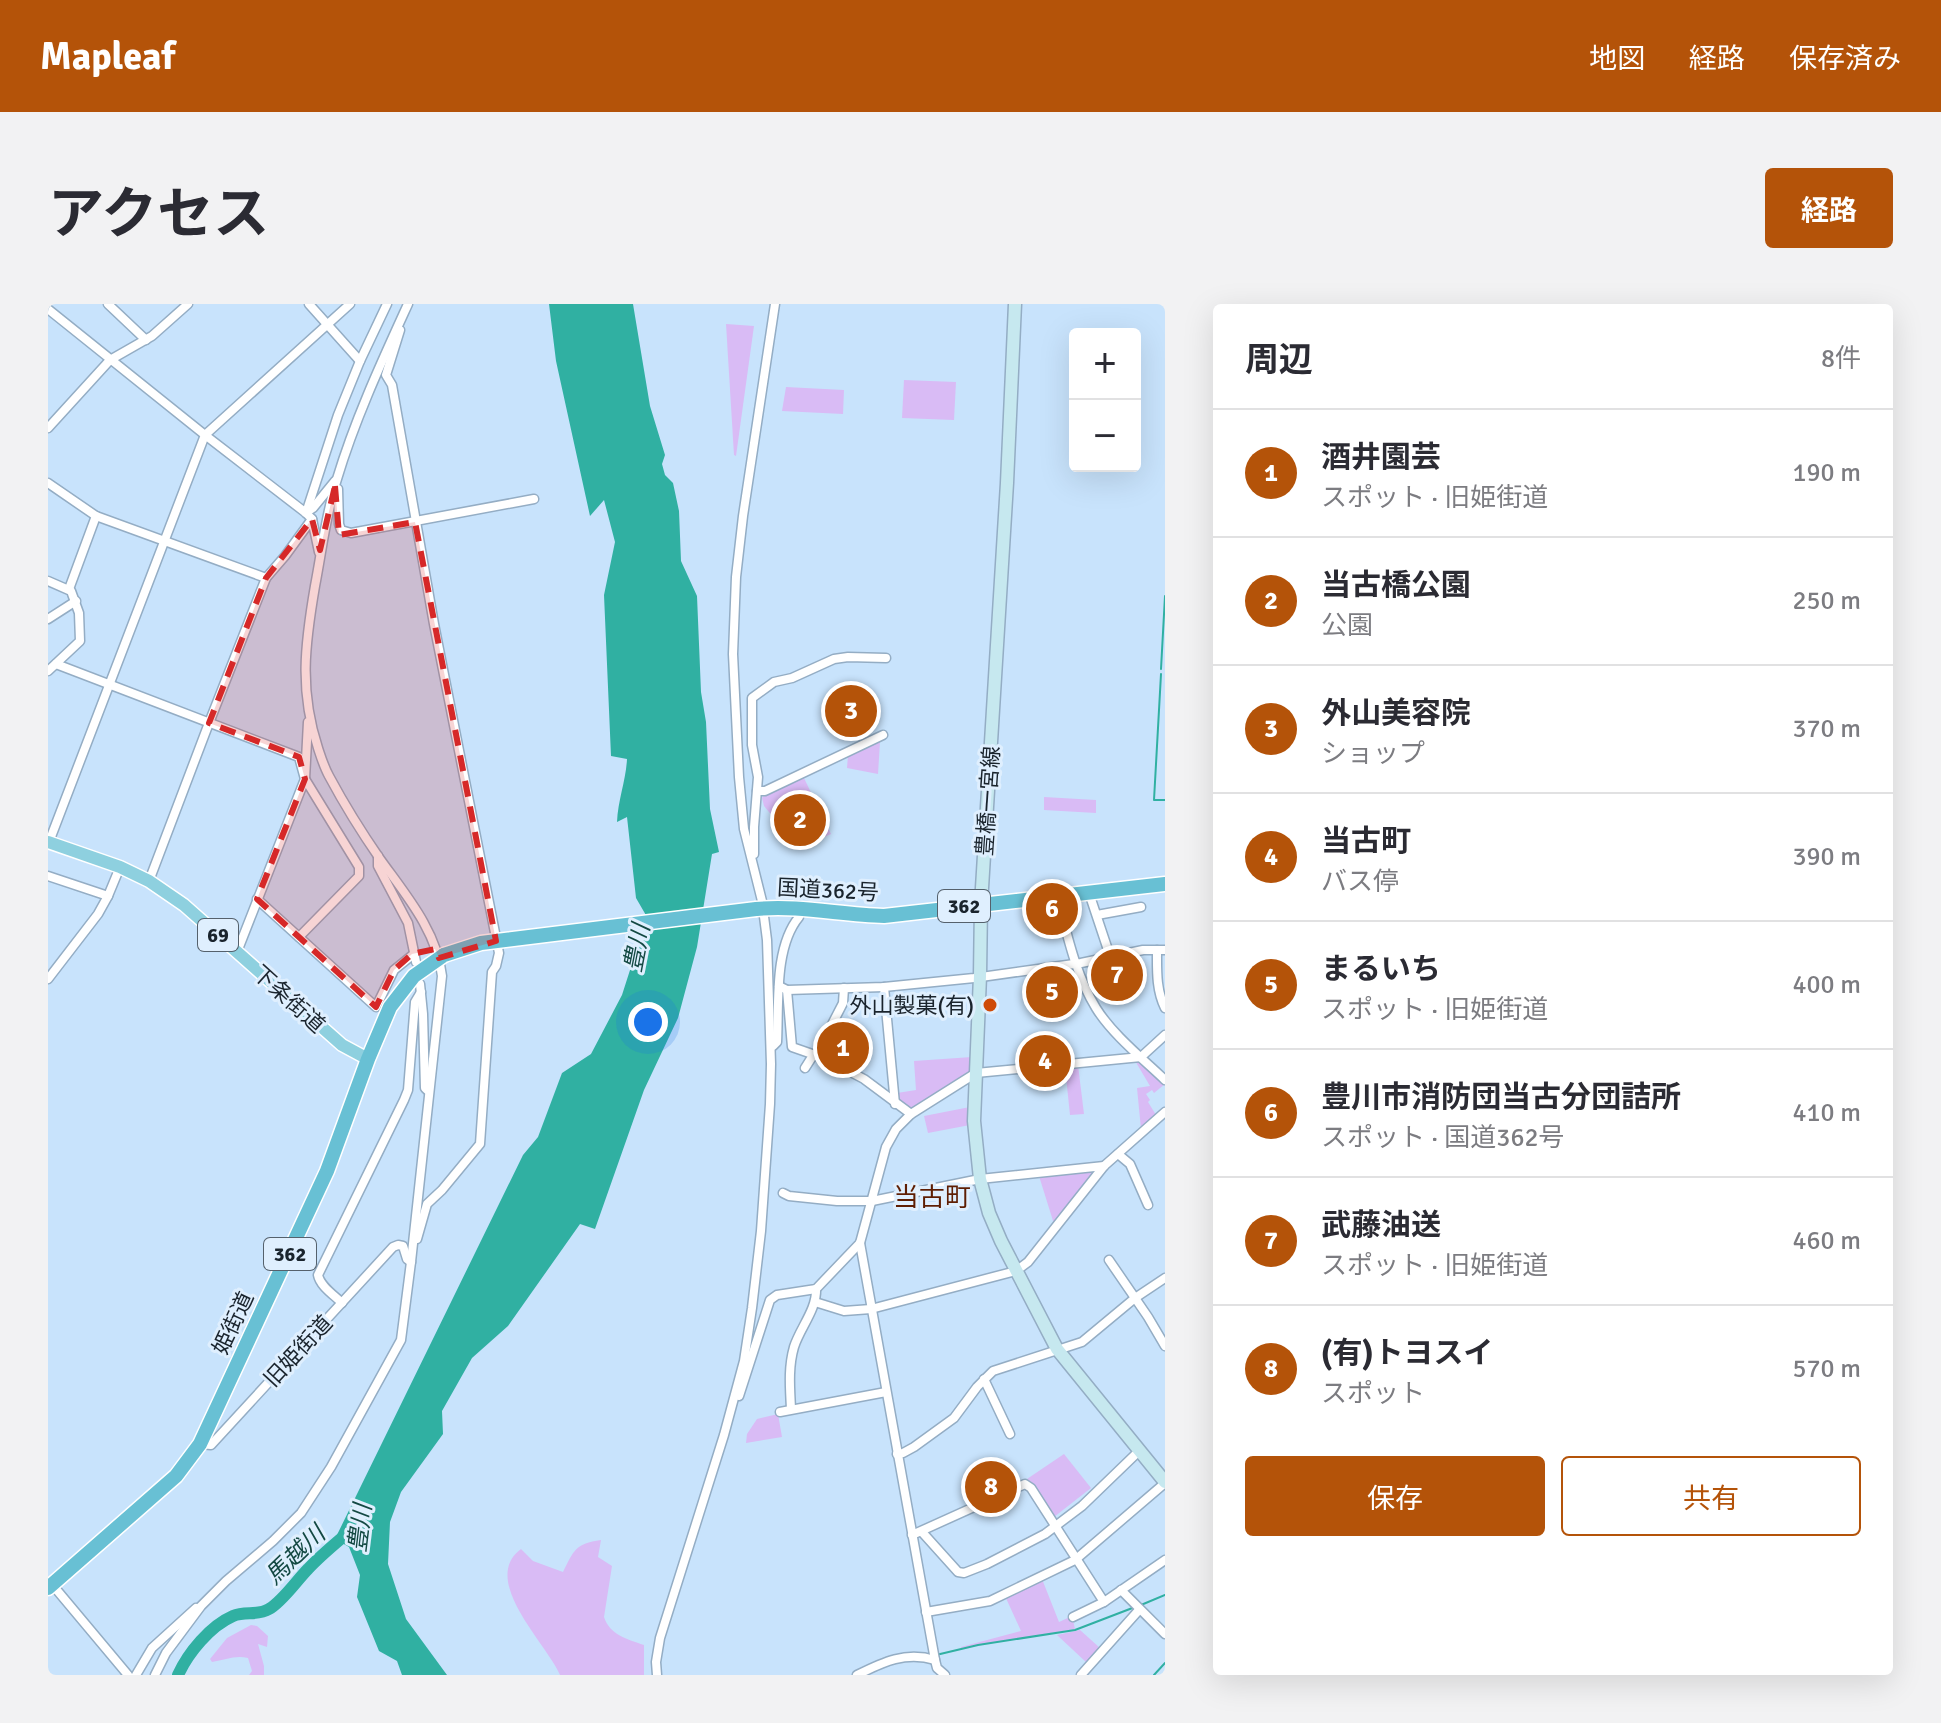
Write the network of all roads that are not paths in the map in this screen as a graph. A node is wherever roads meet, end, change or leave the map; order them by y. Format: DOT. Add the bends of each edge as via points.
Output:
graph roads {
  1 [pos="108,304"];
  2 [pos="188,304"];
  3 [pos="309,304"];
  4 [pos="350,304"];
  5 [pos="387,304"];
  6 [pos="408,304"];
  7 [pos="775,304"];
  8 [pos="1015,304"];
  9 [pos="48,309"];
  10 [pos="403,314"];
  11 [pos="327,325"];
  12 [pos="146,340"];
  13 [pos="110,360"];
  14 [pos="360,361"];
  15 [pos="48,428"];
  16 [pos="205,435"];
  17 [pos="336,482"];
  18 [pos="48,483"];
  19 [pos="534,499"];
  20 [pos="96,516"];
  21 [pos="309,516"];
  22 [pos="415,522"];
  23 [pos="164,541"];
  24 [pos="320,558"];
  25 [pos="266,578"];
  26 [pos="48,581"];
  27 [pos="69,589"];
  28 [pos="76,601"];
  29 [pos="48,619"];
  30 [pos="886,658"];
  31 [pos="56,664"];
  32 [pos="48,671"];
  33 [pos="110,686"];
  34 [pos="308,713"];
  35 [pos="209,723"];
  36 [pos="883,735"];
  37 [pos="305,779"];
  38 [pos="757,791"];
  39 [pos="49,842"];
  40 [pos="377,855"];
  41 [pos="120,867"];
  42 [pos="754,871"];
  43 [pos="48,876"];
  44 [pos="149,881"];
  45 [pos="1165,884"];
  46 [pos="1089,893"];
  47 [pos="108,896"];
  48 [pos="1057,896"];
  49 [pos="257,899"];
  50 [pos="981,904"];
  51 [pos="1141,907"];
  52 [pos="760,909"];
  53 [pos="1097,915"];
  54 [pos="799,917"];
  55 [pos="299,937"];
  56 [pos="1161,950"];
  57 [pos="237,952"];
  58 [pos="441,956"];
  59 [pos="1110,956"];
  60 [pos="1075,964"];
  61 [pos="980,976"];
  62 [pos="48,979"];
  63 [pos="884,987"];
  64 [pos="783,988"];
  65 [pos="844,988"];
  66 [pos="1165,1008"];
  67 [pos="1165,1035"];
  68 [pos="771,1049"];
  69 [pos="819,1054"];
  70 [pos="1141,1057"];
  71 [pos="368,1059"];
  72 [pos="805,1068"];
  73 [pos="976,1073"];
  74 [pos="1165,1080"];
  75 [pos="430,1092"];
  76 [pos="895,1104"];
  77 [pos="1165,1112"];
  78 [pos="911,1114"];
  79 [pos="1118,1154"];
  80 [pos="1104,1166"];
  81 [pos="980,1179"];
  82 [pos="783,1193"];
  83 [pos="872,1201"];
  84 [pos="1148,1205"];
  85 [pos="860,1243"];
  86 [pos="413,1247"];
  87 [pos="1109,1260"];
  88 [pos="411,1262"];
  89 [pos="1016,1271"];
  90 [pos="1165,1278"];
  91 [pos="816,1289"];
  92 [pos="1135,1298"];
  93 [pos="815,1302"];
  94 [pos="342,1303"];
  95 [pos="871,1309"];
  96 [pos="1165,1346"];
  97 [pos="1057,1349"];
  98 [pos="984,1379"];
  99 [pos="886,1392"];
  100 [pos="732,1405"];
  101 [pos="791,1409"];
  102 [pos="780,1412"];
  103 [pos="1010,1434"];
  104 [pos="200,1444"];
  105 [pos="1139,1451"];
  106 [pos="897,1454"];
  107 [pos="1165,1482"];
  108 [pos="1055,1527"];
  109 [pos="917,1534"];
  110 [pos="1075,1560"];
  111 [pos="1165,1560"];
  112 [pos="49,1584"];
  113 [pos="1121,1590"];
  114 [pos="1104,1602"];
  115 [pos="201,1606"];
  116 [pos="1139,1610"];
  117 [pos="926,1612"];
  118 [pos="1073,1617"];
  119 [pos="1165,1634"];
  120 [pos="934,1668"];
  121 [pos="128,1675"];
  122 [pos="136,1675"];
  123 [pos="155,1675"];
  124 [pos="657,1675"];
  125 [pos="857,1675"];
  126 [pos="945,1675"];
  127 [pos="1081,1675"];
  1 -- 12 [label="street"];
  2 -- 12 [label="street"];
  3 -- 11 [label="street"];
  4 -- 11 [label="street"];
  5 -- 14 [label="street"];
  6 -- 10 [label="street"];
  7 -- 42 [label="street" via="735,591 739,777"];
  8 -- 50 [label="main road, 豊橋一宮線"];
  9 -- 13 [label="street"];
  10 -- 17 [label="street"];
  10 -- 22 [label="street" via="386,375"];
  11 -- 14 [label="street"];
  11 -- 16 [label="street"];
  12 -- 13 [label="street"];
  13 -- 15 [label="street"];
  13 -- 16 [label="street"];
  14 -- 21 [label="street" via="338,415"];
  16 -- 21 [label="street"];
  16 -- 23 [label="street"];
  17 -- 21 [label="street"];
  17 -- 22 [label="street" via="341,530 351,533"];
  17 -- 24 [label="street"];
  18 -- 20 [label="street"];
  19 -- 22 [label="street"];
  20 -- 23 [label="street"];
  20 -- 27 [label="street"];
  21 -- 24 [label="street"];
  21 -- 25 [label="street"];
  22 -- 86 [label="street" via="499,953 492,972 480,1144 427,1204"];
  23 -- 25 [label="street"];
  23 -- 33 [label="street"];
  24 -- 34 [label="street" via="305,651"];
  25 -- 35 [label="street"];
  26 -- 27 [label="street"];
  27 -- 28 [label="street"];
  28 -- 29 [label="street"];
  28 -- 31 [label="street" via="80,641"];
  30 -- 38 [label="street" via="834,659 774,682 752,698"];
  31 -- 32 [label="street"];
  31 -- 33 [label="street"];
  33 -- 35 [label="street"];
  33 -- 39 [label="street"];
  34 -- 37 [label="street"];
  34 -- 40 [label="street" via="327,773"];
  35 -- 37 [label="street" via="299,757"];
  35 -- 44 [label="street"];
  36 -- 38 [label="street"];
  37 -- 49 [label="street"];
  37 -- 55 [label="street" via="359,867 359,876"];
  38 -- 42 [label="street"];
  39 -- 41 [label="main road, 下条街道 / 69"];
  40 -- 55 [label="street" via="408,923 416,957 411,955 394,970 376,1007"];
  40 -- 58 [label="street"];
  41 -- 44 [label="main road, 下条街道 / 69"];
  41 -- 47 [label="street"];
  42 -- 52 [label="street"];
  43 -- 47 [label="street"];
  44 -- 57 [label="main road, 下条街道 / 69"];
  45 -- 46 [label="highway, 国道362号 / 362"];
  46 -- 48 [label="highway, 国道362号 / 362"];
  46 -- 53 [label="street"];
  47 -- 62 [label="street"];
  48 -- 50 [label="highway, 国道362号 / 362"];
  48 -- 60 [label="street"];
  49 -- 55 [label="street"];
  49 -- 57 [label="street"];
  50 -- 52 [label="highway, 国道362号 / 362" via="884,916"];
  50 -- 61 [label="main road, 豊橋一宮線"];
  51 -- 53 [label="street"];
  52 -- 58 [label="highway, 国道362号 / 362, bridge" via="481,943"];
  52 -- 68 [label="street" via="767,940"];
  53 -- 59 [label="street"];
  54 -- 64 [label="street" via="785,944"];
  56 -- 59 [label="street"];
  56 -- 66 [label="street" via="1159,988"];
  57 -- 71 [label="main road, 下条街道 / 69" via="342,1045"];
  58 -- 71 [label="highway, 姫街道 / 362" via="397,996"];
  58 -- 75 [label="street"];
  59 -- 60 [label="street"];
  60 -- 61 [label="street"];
  60 -- 70 [label="street" via="1100,1015"];
  61 -- 63 [label="street"];
  61 -- 73 [label="main road, 豊橋一宮線"];
  63 -- 65 [label="street"];
  63 -- 76 [label="street"];
  64 -- 65 [label="street"];
  64 -- 68 [label="street" via="777,1042"];
  64 -- 69 [label="street" via="792,1047"];
  65 -- 69 [label="street" via="843,1003"];
  67 -- 70 [label="street"];
  68 -- 100 [label="street" via="757,1262 744,1361"];
  69 -- 72 [label="street"];
  69 -- 76 [label="street"];
  70 -- 73 [label="street"];
  70 -- 74 [label="street"];
  71 -- 104 [label="highway, 姫街道 / 362" via="327,1171"];
  73 -- 78 [label="street"];
  73 -- 81 [label="main road, 豊橋一宮線"];
  75 -- 86 [label="street"];
  75 -- 94 [label="street" via="425,1088 420,988 408,1090 318,1275"];
  76 -- 78 [label="street"];
  77 -- 79 [label="street"];
  78 -- 83 [label="street" via="890,1138"];
  79 -- 80 [label="street"];
  79 -- 84 [label="street" via="1130,1164"];
  80 -- 81 [label="street"];
  80 -- 89 [label="street"];
  81 -- 83 [label="street"];
  81 -- 89 [label="main road, 豊橋一宮線" via="989,1213"];
  82 -- 83 [label="street"];
  83 -- 85 [label="street"];
  85 -- 91 [label="street"];
  85 -- 95 [label="street"];
  86 -- 88 [label="street"];
  87 -- 92 [label="street"];
  88 -- 94 [label="street, 旧姫街道" via="403,1246 393,1247"];
  88 -- 115 [label="street" via="401,1340 331,1467 291,1524"];
  89 -- 95 [label="street"];
  89 -- 97 [label="main road, 豊橋一宮線"];
  90 -- 92 [label="street"];
  91 -- 93 [label="street"];
  91 -- 100 [label="street" via="770,1300 738,1401"];
  92 -- 96 [label="street"];
  92 -- 97 [label="street" via="1088,1339"];
  93 -- 95 [label="street" via="844,1311"];
  93 -- 101 [label="street" via="792,1356"];
  94 -- 104 [label="street, 旧姫街道" via="211,1445"];
  95 -- 99 [label="street"];
  97 -- 98 [label="street" via="996,1369"];
  97 -- 105 [label="main road, 豊橋一宮線"];
  98 -- 103 [label="street"];
  98 -- 106 [label="street" via="954,1418"];
  99 -- 101 [label="street"];
  99 -- 106 [label="street"];
  100 -- 124 [label="street" via="660,1638"];
  101 -- 102 [label="street"];
  104 -- 112 [label="highway, 姫街道 / 362" via="176,1476"];
  105 -- 107 [label="main road, 豊橋一宮線"];
  105 -- 108 [label="street"];
  106 -- 109 [label="street"];
  107 -- 110 [label="street"];
  108 -- 109 [label="street" via="964,1573"];
  108 -- 109 [label="street" via="1025,1484"];
  108 -- 110 [label="street"];
  109 -- 117 [label="street"];
  110 -- 114 [label="street"];
  110 -- 117 [label="street" via="990,1601"];
  111 -- 113 [label="street"];
  112 -- 121 [label="street"];
  113 -- 114 [label="street"];
  113 -- 116 [label="street"];
  114 -- 118 [label="street"];
  115 -- 122 [label="street" via="159,1639"];
  115 -- 123 [label="street"];
  116 -- 119 [label="street"];
  116 -- 127 [label="street"];
  117 -- 120 [label="street"];
  120 -- 125 [label="street" via="919,1656 907,1656"];
  120 -- 126 [label="street"];
}
